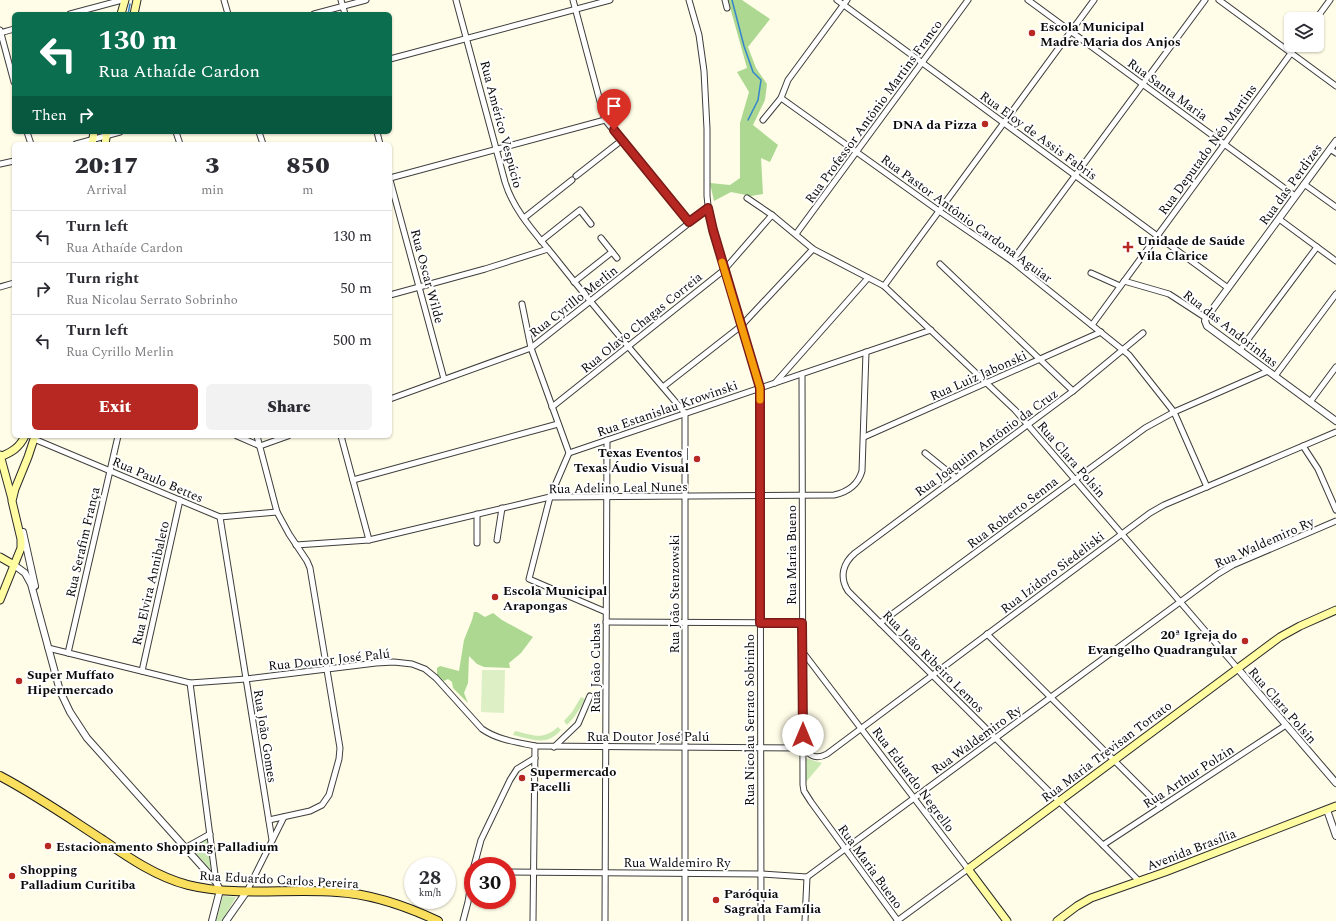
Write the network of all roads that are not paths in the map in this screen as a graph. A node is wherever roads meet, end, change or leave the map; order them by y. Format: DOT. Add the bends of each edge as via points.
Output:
graph roads {
  1 [pos="123,0"];
  2 [pos="137,0"];
  3 [pos="224,0"];
  4 [pos="341,0"];
  5 [pos="366,0"];
  6 [pos="456,0"];
  7 [pos="573,0"];
  8 [pos="610,0"];
  9 [pos="688,0"];
  10 [pos="725,0"];
  11 [pos="836,0"];
  12 [pos="968,0"];
  13 [pos="1028,0"];
  14 [pos="1094,0"];
  15 [pos="1205,0"];
  16 [pos="1219,0"];
  17 [pos="1330,0"];
  18 [pos="109,2"];
  19 [pos="845,2"];
  20 [pos="343,6"];
  21 [pos="727,8"];
  22 [pos="575,9"];
  23 [pos="76,12"];
  24 [pos="121,12"];
  25 [pos="134,12"];
  26 [pos="227,12"];
  27 [pos="321,12"];
  28 [pos="344,12"];
  29 [pos="1321,12"];
  30 [pos="12,29"];
  31 [pos="0,32"];
  32 [pos="1071,32"];
  33 [pos="467,39"];
  34 [pos="1291,53"];
  35 [pos="392,58"];
  36 [pos="922,63"];
  37 [pos="12,75"];
  38 [pos="1143,84"];
  39 [pos="1336,86"];
  40 [pos="780,98"];
  41 [pos="605,120"];
  42 [pos="762,120"];
  43 [pos="1004,123"];
  44 [pos="107,134"];
  45 [pos="93,138"];
  46 [pos="622,140"];
  47 [pos="1336,141"];
  48 [pos="82,142"];
  49 [pos="1224,144"];
  50 [pos="1330,149"];
  51 [pos="496,150"];
  52 [pos="856,152"];
  53 [pos="1336,153"];
  54 [pos="12,161"];
  55 [pos="0,164"];
  56 [pos="1075,176"];
  57 [pos="392,178"];
  58 [pos="1304,184"];
  59 [pos="392,186"];
  60 [pos="1295,196"];
  61 [pos="747,198"];
  62 [pos="1336,207"];
  63 [pos="708,208"];
  64 [pos="938,211"];
  65 [pos="772,215"];
  66 [pos="524,218"];
  67 [pos="1278,219"];
  68 [pos="689,222"];
  69 [pos="591,224"];
  70 [pos="796,234"];
  71 [pos="1157,236"];
  72 [pos="601,238"];
  73 [pos="542,241"];
  74 [pos="1317,247"];
  75 [pos="548,249"];
  76 [pos="813,249"];
  77 [pos="612,252"];
  78 [pos="617,258"];
  79 [pos="1012,261"];
  80 [pos="1336,261"];
  81 [pos="940,264"];
  82 [pos="724,270"];
  83 [pos="1091,273"];
  84 [pos="868,278"];
  85 [pos="1124,281"];
  86 [pos="574,282"];
  87 [pos="12,284"];
  88 [pos="884,286"];
  89 [pos="1120,286"];
  90 [pos="0,287"];
  91 [pos="419,287"];
  92 [pos="1228,288"];
  93 [pos="392,294"];
  94 [pos="1336,294"];
  95 [pos="589,302"];
  96 [pos="522,304"];
  97 [pos="1206,318"];
  98 [pos="1092,325"];
  99 [pos="741,326"];
  100 [pos="931,330"];
  101 [pos="1101,332"];
  102 [pos="1143,333"];
  103 [pos="628,347"];
  104 [pos="531,348"];
  105 [pos="1240,350"];
  106 [pos="1124,351"];
  107 [pos="866,352"];
  108 [pos="1040,359"];
  109 [pos="1336,367"];
  110 [pos="1268,371"];
  111 [pos="802,374"];
  112 [pos="1275,376"];
  113 [pos="444,379"];
  114 [pos="775,383"];
  115 [pos="987,383"];
  116 [pos="663,387"];
  117 [pos="760,388"];
  118 [pos="1073,392"];
  119 [pos="392,398"];
  120 [pos="1310,402"];
  121 [pos="552,407"];
  122 [pos="1174,412"];
  123 [pos="685,413"];
  124 [pos="1336,421"];
  125 [pos="558,424"];
  126 [pos="1029,424"];
  127 [pos="1336,432"];
  128 [pos="24,438"];
  129 [pos="34,438"];
  130 [pos="118,438"];
  131 [pos="242,438"];
  132 [pos="258,438"];
  133 [pos="282,438"];
  134 [pos="342,438"];
  135 [pos="864,438"];
  136 [pos="607,440"];
  137 [pos="260,446"];
  138 [pos="1303,446"];
  139 [pos="569,452"];
  140 [pos="925,453"];
  141 [pos="0,456"];
  142 [pos="110,471"];
  143 [pos="956,478"];
  144 [pos="1075,479"];
  145 [pos="353,480"];
  146 [pos="1207,487"];
  147 [pos="760,495"];
  148 [pos="802,495"];
  149 [pos="685,496"];
  150 [pos="550,497"];
  151 [pos="607,497"];
  152 [pos="180,500"];
  153 [pos="12,501"];
  154 [pos="502,508"];
  155 [pos="1336,510"];
  156 [pos="277,512"];
  157 [pos="477,514"];
  158 [pos="220,517"];
  159 [pos="1336,522"];
  160 [pos="1122,534"];
  161 [pos="369,540"];
  162 [pos="497,540"];
  163 [pos="477,543"];
  164 [pos="296,545"];
  165 [pos="0,557"];
  166 [pos="14,565"];
  167 [pos="843,570"];
  168 [pos="0,600"];
  169 [pos="1180,602"];
  170 [pos="37,605"];
  171 [pos="1336,610"];
  172 [pos="606,612"];
  173 [pos="606,622"];
  174 [pos="685,622"];
  175 [pos="760,623"];
  176 [pos="802,623"];
  177 [pos="880,623"];
  178 [pos="987,634"];
  179 [pos="48,648"];
  180 [pos="802,651"];
  181 [pos="68,653"];
  182 [pos="327,669"];
  183 [pos="1238,669"];
  184 [pos="142,671"];
  185 [pos="932,675"];
  186 [pos="246,679"];
  187 [pos="190,683"];
  188 [pos="590,696"];
  189 [pos="1051,697"];
  190 [pos="1286,725"];
  191 [pos="861,728"];
  192 [pos="996,738"];
  193 [pos="535,746"];
  194 [pos="554,747"];
  195 [pos="606,747"];
  196 [pos="685,748"];
  197 [pos="760,748"];
  198 [pos="803,748"];
  199 [pos="535,758"];
  200 [pos="1114,760"];
  201 [pos="0,776"];
  202 [pos="1336,784"];
  203 [pos="914,798"];
  204 [pos="1059,801"];
  205 [pos="1336,806"];
  206 [pos="1161,807"];
  207 [pos="1327,810"];
  208 [pos="284,817"];
  209 [pos="269,820"];
  210 [pos="210,834"];
  211 [pos="1336,836"];
  212 [pos="272,840"];
  213 [pos="1103,845"];
  214 [pos="185,848"];
  215 [pos="845,849"];
  216 [pos="476,857"];
  217 [pos="968,869"];
  218 [pos="516,872"];
  219 [pos="534,872"];
  220 [pos="605,873"];
  221 [pos="685,873"];
  222 [pos="761,874"];
  223 [pos="807,877"];
  224 [pos="216,882"];
  225 [pos="1139,882"];
  226 [pos="220,890"];
  227 [pos="247,891"];
  228 [pos="466,909"];
  229 [pos="212,921"];
  230 [pos="226,921"];
  231 [pos="438,921"];
  232 [pos="463,921"];
  233 [pos="533,921"];
  234 [pos="605,921"];
  235 [pos="686,921"];
  236 [pos="761,921"];
  237 [pos="805,921"];
  238 [pos="898,921"];
  239 [pos="1007,921"];
  240 [pos="1057,921"];
  1 -- 18 [label="street"];
  1 -- 24 [label="main road"];
  2 -- 25 [label="main road"];
  3 -- 26 [label="street"];
  4 -- 20 [label="street"];
  5 -- 20 [label="street"];
  6 -- 33 [label="street, Rua Américo Vespúcio"];
  7 -- 22 [label="street"];
  8 -- 22 [label="street"];
  9 -- 63 [label="street, Rua Nicolau Serrato Sobrinho" via="699,35 704,71"];
  10 -- 21 [label="street"];
  11 -- 19 [label="street, Rua Eloy de Assis Fabris"];
  12 -- 36 [label="street, Rua Professor Antônio Martins Franco"];
  13 -- 32 [label="street, Rua Santa Maria"];
  14 -- 32 [label="street"];
  15 -- 38 [label="street"];
  16 -- 34 [label="street"];
  17 -- 29 [label="street"];
  18 -- 23 [label="street"];
  19 -- 36 [label="street, Rua Eloy de Assis Fabris"];
  19 -- 40 [label="street" via="788,80"];
  20 -- 27 [label="street"];
  20 -- 28 [label="street"];
  22 -- 33 [label="street"];
  22 -- 41 [label="street"];
  30 -- 31 [label="street"];
  31 -- 37 [label="street"];
  32 -- 38 [label="street, Rua Santa Maria"];
  32 -- 43 [label="street"];
  33 -- 35 [label="street"];
  33 -- 51 [label="street, Rua Américo Vespúcio"];
  34 -- 39 [label="street"];
  34 -- 49 [label="street, Rua Deputado Néo Martins"];
  36 -- 43 [label="street, Rua Eloy de Assis Fabris"];
  36 -- 52 [label="street, Rua Professor Antônio Martins Franco"];
  38 -- 49 [label="street, Rua Santa Maria"];
  38 -- 56 [label="street"];
  40 -- 42 [label="street"];
  40 -- 52 [label="street, Rua Pastor Antônio Cardona Aguiar"];
  41 -- 46 [label="street"];
  41 -- 51 [label="street"];
  43 -- 56 [label="street, Rua Eloy de Assis Fabris"];
  43 -- 64 [label="street"];
  44 -- 45 [label="street"];
  45 -- 48 [label="street"];
  46 -- 66 [label="street"];
  46 -- 68 [label="street"];
  47 -- 50 [label="street, Rua das Perdizes"];
  49 -- 60 [label="street, Rua Santa Maria"];
  49 -- 71 [label="street, Rua Deputado Néo Martins"];
  50 -- 53 [label="street"];
  50 -- 58 [label="street, Rua das Perdizes"];
  51 -- 57 [label="street"];
  51 -- 66 [label="street, Rua Américo Vespúcio" via="507,190"];
  52 -- 64 [label="street, Rua Pastor Antônio Cardona Aguiar"];
  52 -- 70 [label="street, Rua Professor Antônio Martins Franco"];
  54 -- 55 [label="street"];
  56 -- 71 [label="street, Rua Eloy de Assis Fabris"];
  56 -- 79 [label="street"];
  58 -- 60 [label="street, Rua das Perdizes"];
  58 -- 62 [label="street"];
  59 -- 91 [label="street, Rua Oscar Wilde"];
  60 -- 67 [label="street, Rua das Perdizes"];
  61 -- 65 [label="street, Rua Clara Polsin"];
  63 -- 68 [label="street, Rua Cyrillo Merlin"];
  63 -- 82 [label="street, Rua Nicolau Serrato Sobrinho"];
  64 -- 79 [label="street, Rua Pastor Antônio Cardona Aguiar"];
  64 -- 88 [label="street"];
  65 -- 70 [label="street, Rua Clara Polsin"];
  65 -- 82 [label="street, Rua Olavo Chagas Correia"];
  66 -- 73 [label="street, Rua Américo Vespúcio"];
  67 -- 74 [label="street"];
  67 -- 92 [label="street, Rua das Perdizes"];
  68 -- 95 [label="street, Rua Cyrillo Merlin"];
  69 -- 73 [label="street" via="580,210"];
  70 -- 76 [label="street, Rua Clara Polsin"];
  71 -- 85 [label="street, Rua Deputado Néo Martins"];
  71 -- 92 [label="street, Rua Eloy de Assis Fabris"];
  72 -- 77 [label="street"];
  73 -- 75 [label="street, Rua Américo Vespúcio"];
  74 -- 80 [label="street"];
  74 -- 105 [label="street"];
  75 -- 86 [label="street, Rua Américo Vespúcio"];
  75 -- 91 [label="street"];
  76 -- 84 [label="street, Rua Clara Polsin"];
  76 -- 99 [label="street"];
  77 -- 78 [label="street"];
  77 -- 86 [label="street"];
  79 -- 98 [label="street, Rua Pastor Antônio Cardona Aguiar"];
  81 -- 108 [label="street"];
  82 -- 99 [label="street, Rua Nicolau Serrato Sobrinho"];
  82 -- 103 [label="street, Rua Olavo Chagas Correia"];
  83 -- 89 [label="street"];
  84 -- 88 [label="street, Rua Clara Polsin"];
  84 -- 114 [label="street"];
  85 -- 89 [label="street, Rua Deputado Néo Martins"];
  85 -- 97 [label="street, Rua das Andorinhas" via="1169,294"];
  86 -- 95 [label="street, Rua Américo Vespúcio"];
  87 -- 90 [label="street"];
  88 -- 100 [label="street, Rua Clara Polsin"];
  89 -- 98 [label="street, Rua Deputado Néo Martins"];
  91 -- 93 [label="street"];
  91 -- 113 [label="street, Rua Oscar Wilde"];
  92 -- 97 [label="street, Rua das Perdizes"];
  94 -- 112 [label="street"];
  95 -- 103 [label="street"];
  95 -- 104 [label="street, Rua Cyrillo Merlin"];
  96 -- 104 [label="street"];
  97 -- 105 [label="street, Rua das Andorinhas" via="1207,326"];
  98 -- 101 [label="street, Rua Pastor Antônio Cardona Aguiar"];
  99 -- 116 [label="street"];
  99 -- 117 [label="street, Rua Nicolau Serrato Sobrinho"];
  100 -- 107 [label="street, Rua Estanislau Krowinski"];
  100 -- 115 [label="street, Rua Clara Polsin"];
  101 -- 106 [label="street, Rua Pastor Antônio Cardona Aguiar"];
  101 -- 108 [label="street, Rua Luiz Jabonski"];
  102 -- 106 [label="street, Rua Joaquim Antônio da Cruz"];
  103 -- 116 [label="street"];
  103 -- 121 [label="street, Rua Olavo Chagas Correia"];
  104 -- 113 [label="street, Rua Cyrillo Merlin"];
  104 -- 121 [label="street"];
  105 -- 110 [label="street, Rua das Andorinhas"];
  106 -- 118 [label="street, Rua Joaquim Antônio da Cruz"];
  106 -- 122 [label="street, Rua Pastor Antônio Cardona Aguiar"];
  107 -- 111 [label="street, Rua Estanislau Krowinski"];
  107 -- 135 [label="street"];
  108 -- 115 [label="street, Rua Luiz Jabonski"];
  108 -- 118 [label="street"];
  109 -- 120 [label="street"];
  110 -- 112 [label="street, Rua das Andorinhas"];
  110 -- 122 [label="street, Rua Roberto Senna"];
  111 -- 114 [label="street, Rua Estanislau Krowinski"];
  111 -- 148 [label="street, Rua Maria Bueno"];
  112 -- 120 [label="street, Rua das Andorinhas"];
  113 -- 119 [label="street, Rua Cyrillo Merlin"];
  114 -- 117 [label="street, Rua Estanislau Krowinski"];
  115 -- 126 [label="street, Rua Clara Polsin"];
  115 -- 135 [label="street, Rua Luiz Jabonski"];
  116 -- 123 [label="street"];
  117 -- 123 [label="street, Rua Estanislau Krowinski"];
  117 -- 147 [label="street, Rua Nicolau Serrato Sobrinho"];
  118 -- 126 [label="street, Rua Joaquim Antônio da Cruz"];
  120 -- 124 [label="street, Rua das Andorinhas"];
  121 -- 125 [label="street"];
  122 -- 144 [label="street, Rua Roberto Senna" via="1145,428"];
  122 -- 146 [label="street, Rua Pastor Antônio Cardona Aguiar"];
  123 -- 136 [label="street, Rua Estanislau Krowinski"];
  123 -- 149 [label="street, Rua João Stenzowski"];
  125 -- 139 [label="street"];
  125 -- 145 [label="street"];
  126 -- 143 [label="street, Rua Joaquim Antônio da Cruz"];
  126 -- 144 [label="street, Rua Clara Polsin"];
  127 -- 138 [label="street, Rua Izidoro Siedeliski"];
  128 -- 141 [label="main road" via="18,447"];
  129 -- 142 [label="street, Rua Paulo Bettes"];
  129 -- 153 [label="main road"];
  130 -- 142 [label="street, Rua Serafim França"];
  131 -- 137 [label="street"];
  132 -- 137 [label="street"];
  133 -- 137 [label="street"];
  134 -- 145 [label="street"];
  135 -- 148 [label="street, Rua Adelino Leal Nunes" via="860,476 848,490 834,495"];
  136 -- 139 [label="street, Rua Estanislau Krowinski"];
  136 -- 151 [label="street, Rua João Cubas"];
  137 -- 156 [label="street"];
  138 -- 146 [label="street, Rua Izidoro Siedeliski"];
  138 -- 155 [label="street" via="1318,469"];
  139 -- 150 [label="street"];
  140 -- 143 [label="street"];
  141 -- 153 [label="main road"];
  142 -- 152 [label="street, Rua Paulo Bettes"];
  142 -- 181 [label="street, Rua Serafim França"];
  143 -- 167 [label="street, Rua Joaquim Antônio da Cruz" via="855,553"];
  144 -- 160 [label="street, Rua Clara Polsin"];
  144 -- 177 [label="street, Rua Roberto Senna"];
  145 -- 161 [label="street"];
  146 -- 160 [label="street, Rua Izidoro Siedeliski" via="1160,507"];
  147 -- 148 [label="street, Rua Adelino Leal Nunes"];
  147 -- 149 [label="street, Rua Adelino Leal Nunes"];
  147 -- 175 [label="street, Rua Nicolau Serrato Sobrinho"];
  148 -- 176 [label="street, Rua Maria Bueno"];
  149 -- 151 [label="street, Rua Adelino Leal Nunes"];
  149 -- 174 [label="street, Rua João Stenzowski"];
  150 -- 151 [label="street, Rua Adelino Leal Nunes"];
  150 -- 154 [label="street, Rua Adelino Leal Nunes"];
  150 -- 172 [label="street" via="529,579"];
  151 -- 172 [label="street, Rua João Cubas"];
  152 -- 158 [label="street, Rua Paulo Bettes"];
  152 -- 184 [label="street, Rua Elvira Annibaleto"];
  153 -- 166 [label="main road" via="21,544"];
  153 -- 170 [label="street" via="20,522 34,580"];
  154 -- 157 [label="street, Rua Adelino Leal Nunes"];
  154 -- 162 [label="street"];
  156 -- 158 [label="street, Rua Paulo Bettes"];
  156 -- 164 [label="street"];
  157 -- 161 [label="street, Rua Adelino Leal Nunes"];
  157 -- 163 [label="street"];
  158 -- 186 [label="street, Rua João Gomes"];
  159 -- 169 [label="street, Rua Waldemiro Ry" via="1233,565"];
  160 -- 169 [label="street, Rua Clara Polsin"];
  160 -- 178 [label="street, Rua Izidoro Siedeliski"];
  161 -- 164 [label="street, Rua Adelino Leal Nunes"];
  164 -- 182 [label="street" via="310,568"];
  165 -- 166 [label="main road"];
  166 -- 168 [label="main road"];
  166 -- 170 [label="street" via="29,578"];
  167 -- 177 [label="street, Rua João Ribeiro Lemos" via="843,580 848,591"];
  169 -- 183 [label="street, Rua Clara Polsin"];
  169 -- 189 [label="street, Rua Waldemiro Ry"];
  170 -- 179 [label="street"];
  171 -- 183 [label="main road, Rua Maria Trevisan Tortato" via="1290,631"];
  172 -- 173 [label="street, Rua João Cubas"];
  173 -- 174 [label="street"];
  173 -- 195 [label="street, Rua João Cubas"];
  174 -- 175 [label="street"];
  174 -- 196 [label="street, Rua João Stenzowski"];
  175 -- 176 [label="street"];
  175 -- 197 [label="street, Rua Nicolau Serrato Sobrinho"];
  176 -- 180 [label="street, Rua Maria Bueno"];
  177 -- 185 [label="street, Rua João Ribeiro Lemos"];
  178 -- 185 [label="street, Rua Izidoro Siedeliski"];
  178 -- 189 [label="street"];
  179 -- 181 [label="street, Rua Doutor José Palú"];
  179 -- 214 [label="street" via="64,703 80,729"];
  180 -- 191 [label="street, Rua Eduardo Negrello"];
  180 -- 198 [label="street, Rua Maria Bueno"];
  181 -- 184 [label="street, Rua Doutor José Palú"];
  182 -- 186 [label="street, Rua Doutor José Palú"];
  182 -- 193 [label="street, Rua Doutor José Palú" via="389,662 418,666 436,678 473,720 490,734"];
  182 -- 208 [label="street" via="340,748 329,795 326,801 316,808"];
  183 -- 190 [label="street, Rua Clara Polsin"];
  183 -- 200 [label="main road, Rua Maria Trevisan Tortato"];
  184 -- 187 [label="street, Rua Doutor José Palú"];
  185 -- 191 [label="street, Rua Izidoro Siedeliski"];
  185 -- 192 [label="street, Rua João Ribeiro Lemos"];
  186 -- 187 [label="street, Rua Doutor José Palú"];
  186 -- 209 [label="street, Rua João Gomes"];
  187 -- 210 [label="street"];
  188 -- 194 [label="street" via="578,724"];
  189 -- 192 [label="street, Rua Waldemiro Ry"];
  189 -- 200 [label="street"];
  190 -- 202 [label="street, Rua Clara Polsin"];
  190 -- 206 [label="street, Rua Arthur Polzin"];
  191 -- 198 [label="street, Rua Izidoro Siedeliski" via="823,756 815,757"];
  191 -- 203 [label="street, Rua Eduardo Negrello"];
  192 -- 203 [label="street, Rua Waldemiro Ry"];
  192 -- 204 [label="street, Rua João Ribeiro Lemos"];
  193 -- 194 [label="street, Rua Doutor José Palú"];
  193 -- 199 [label="street"];
  194 -- 195 [label="street, Rua Doutor José Palú"];
  195 -- 196 [label="street, Rua Doutor José Palú"];
  195 -- 220 [label="street, Rua João Cubas"];
  196 -- 197 [label="street, Rua Doutor José Palú"];
  196 -- 221 [label="street, Rua João Stenzowski"];
  197 -- 198 [label="street, Rua Doutor José Palú"];
  197 -- 222 [label="street, Rua Nicolau Serrato Sobrinho"];
  198 -- 215 [label="street, Rua Maria Bueno" via="804,791"];
  199 -- 216 [label="street" via="517,769 510,780 481,840"];
  199 -- 219 [label="street"];
  200 -- 204 [label="main road, Rua Maria Trevisan Tortato"];
  200 -- 206 [label="street"];
  201 -- 226 [label="main road, Rua Eduardo Carlos Pereira" via="165,877 188,885"];
  203 -- 215 [label="street, Rua Waldemiro Ry"];
  203 -- 217 [label="street, Rua Eduardo Negrello"];
  204 -- 213 [label="street, Rua João Ribeiro Lemos"];
  204 -- 217 [label="main road, Rua Maria Trevisan Tortato"];
  205 -- 207 [label="main road, Avenida Brasília"];
  206 -- 213 [label="street, Rua Arthur Polzin"];
  207 -- 211 [label="street"];
  207 -- 225 [label="main road, Avenida Brasília"];
  208 -- 209 [label="street"];
  208 -- 212 [label="street"];
  209 -- 212 [label="street, Rua João Gomes"];
  210 -- 214 [label="street"];
  210 -- 224 [label="street"];
  212 -- 227 [label="street"];
  213 -- 225 [label="street, Rua João Ribeiro Lemos"];
  214 -- 224 [label="street"];
  215 -- 223 [label="street, Rua Waldemiro Ry"];
  215 -- 238 [label="street, Rua Maria Bueno"];
  217 -- 238 [label="street, Rua Maria Trevisan Tortato"];
  217 -- 239 [label="main road, Rua Eduardo Negrello"];
  218 -- 219 [label="street, Rua Waldemiro Ry"];
  219 -- 220 [label="street, Rua Waldemiro Ry"];
  219 -- 233 [label="street"];
  220 -- 221 [label="street, Rua Waldemiro Ry"];
  220 -- 234 [label="street, Rua João Cubas"];
  221 -- 222 [label="street, Rua Waldemiro Ry"];
  221 -- 235 [label="street, Rua João Stenzowski"];
  222 -- 223 [label="street, Rua Waldemiro Ry"];
  222 -- 236 [label="street, Rua Nicolau Serrato Sobrinho"];
  223 -- 237 [label="street"];
  224 -- 226 [label="street"];
  225 -- 240 [label="main road, Avenida Brasília" via="1091,898"];
  226 -- 227 [label="main road, Rua Eduardo Carlos Pereira"];
  226 -- 229 [label="street"];
  227 -- 230 [label="street"];
  227 -- 231 [label="main road, Rua Eduardo Carlos Pereira" via="326,891 363,895 401,906"];
  228 -- 232 [label="street"];
}
